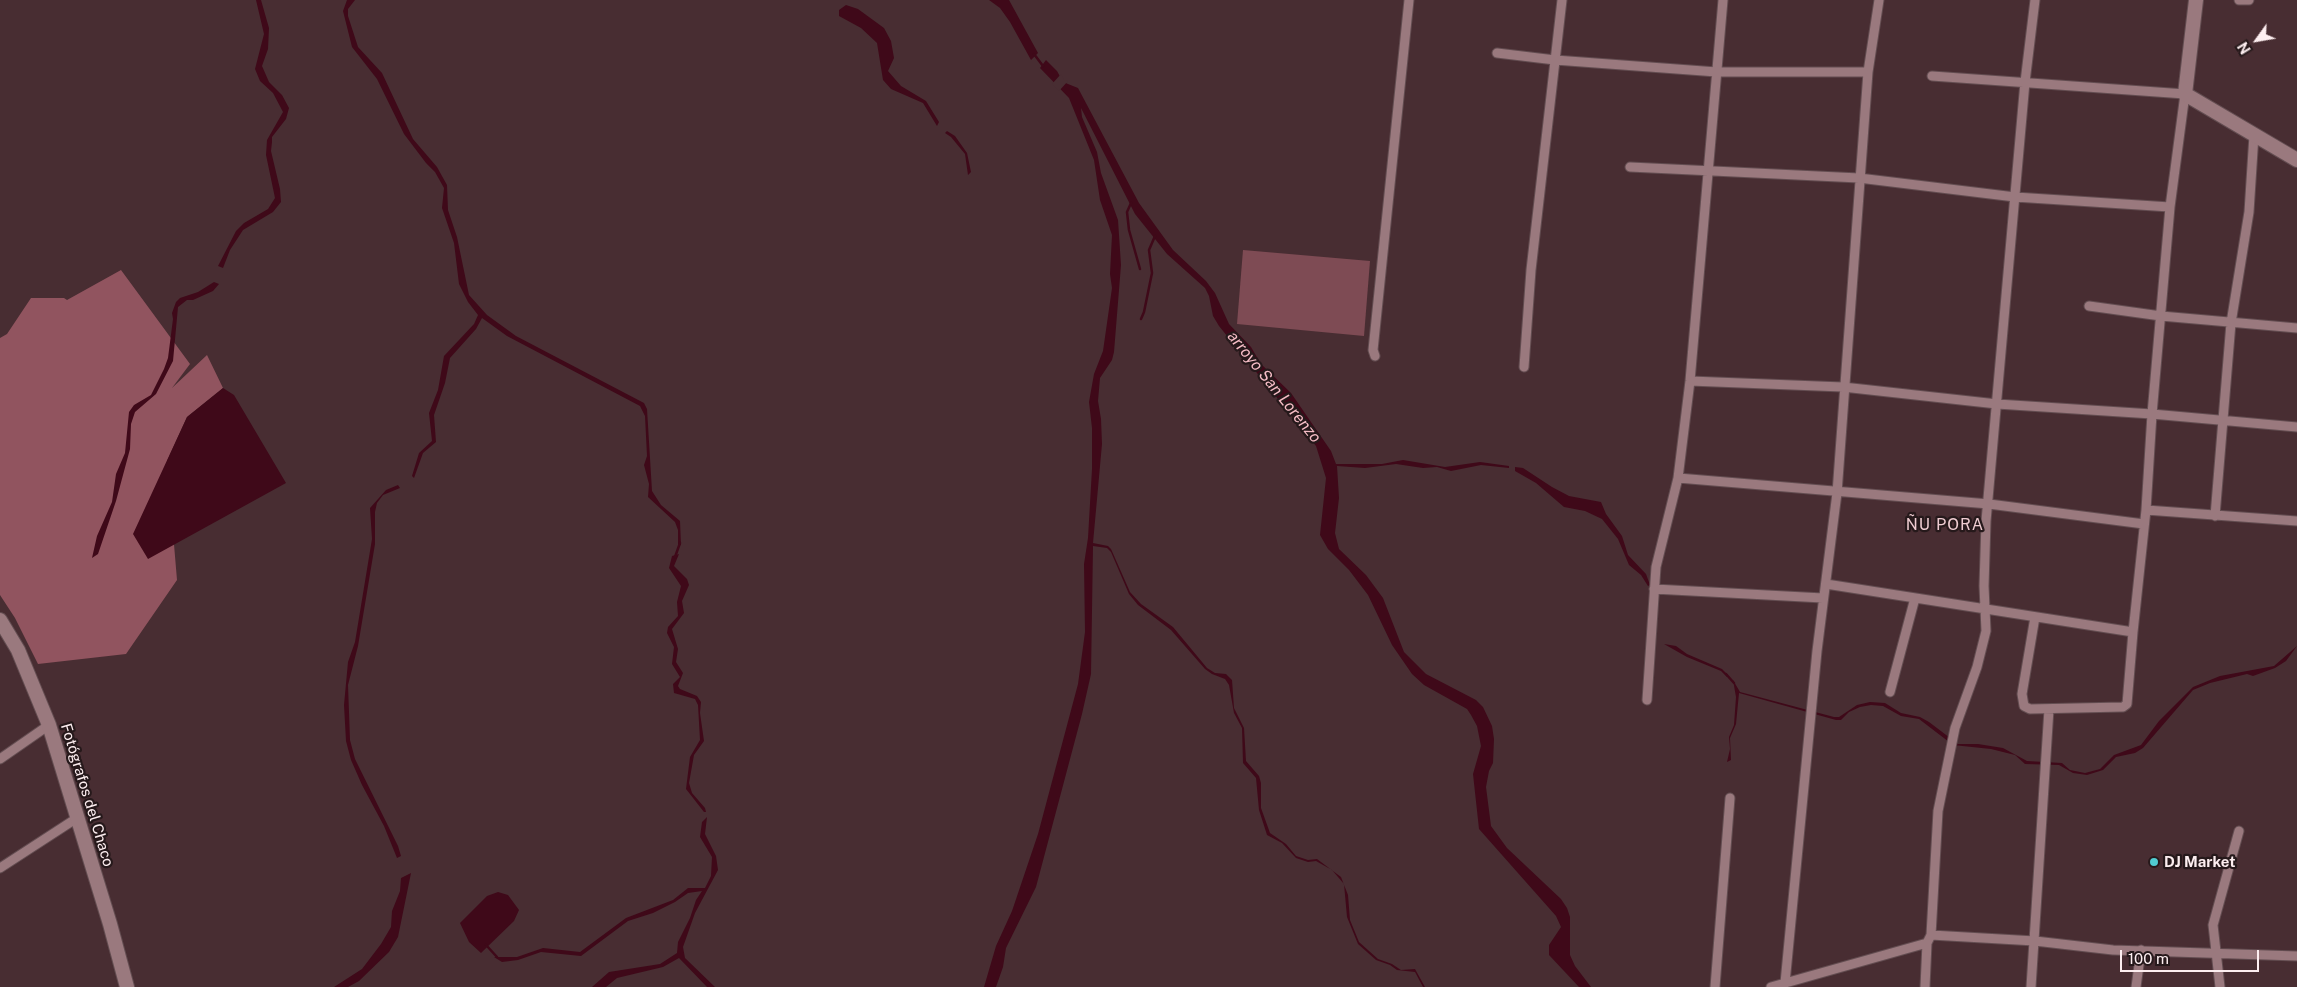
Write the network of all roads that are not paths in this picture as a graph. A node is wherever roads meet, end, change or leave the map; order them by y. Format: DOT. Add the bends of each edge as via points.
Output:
graph roads {
  1 [pos="1409,0"];
  2 [pos="1562,0"];
  3 [pos="1723,0"];
  4 [pos="1879,0"];
  5 [pos="2034,0"];
  6 [pos="2196,0"];
  7 [pos="2239,0"];
  8 [pos="2249,0"];
  9 [pos="1497,53"];
  10 [pos="1555,60"];
  11 [pos="1717,72"];
  12 [pos="1868,72"];
  13 [pos="1932,76"];
  14 [pos="2025,82"];
  15 [pos="2186,94"];
  16 [pos="2254,135"];
  17 [pos="2297,160"];
  18 [pos="1630,167"];
  19 [pos="1707,172"];
  20 [pos="1859,178"];
  21 [pos="2015,196"];
  22 [pos="2170,207"];
  23 [pos="2088,306"];
  24 [pos="2161,316"];
  25 [pos="2231,323"];
  26 [pos="2297,328"];
  27 [pos="1375,356"];
  28 [pos="1524,367"];
  29 [pos="1690,382"];
  30 [pos="1843,388"];
  31 [pos="1997,404"];
  32 [pos="2152,414"];
  33 [pos="2224,422"];
  34 [pos="2297,427"];
  35 [pos="1678,478"];
  36 [pos="1837,492"];
  37 [pos="1989,504"];
  38 [pos="2146,510"];
  39 [pos="2215,516"];
  40 [pos="2297,522"];
  41 [pos="2144,524"];
  42 [pos="1826,584"];
  43 [pos="1654,589"];
  44 [pos="1823,598"];
  45 [pos="1915,598"];
  46 [pos="1986,609"];
  47 [pos="2035,617"];
  48 [pos="0,620"];
  49 [pos="2133,632"];
  50 [pos="1890,692"];
  51 [pos="1647,700"];
  52 [pos="2049,709"];
  53 [pos="49,725"];
  54 [pos="0,759"];
  55 [pos="1730,798"];
  56 [pos="77,818"];
  57 [pos="2239,831"];
  58 [pos="0,868"];
  59 [pos="1929,939"];
  60 [pos="2035,941"];
  61 [pos="2141,950"];
  62 [pos="2215,953"];
  63 [pos="2297,956"];
  64 [pos="1785,983"];
  65 [pos="127,987"];
  66 [pos="1715,987"];
  67 [pos="1771,987"];
  68 [pos="1924,987"];
  69 [pos="2031,987"];
  70 [pos="2136,987"];
  71 [pos="2220,987"];
  1 -- 27 [label="street" via="1373,350"];
  2 -- 10 [label="street"];
  3 -- 11 [label="street"];
  4 -- 12 [label="street"];
  5 -- 14 [label="street"];
  6 -- 15 [label="street"];
  7 -- 8 [label="street"];
  9 -- 10 [label="street"];
  10 -- 11 [label="street"];
  10 -- 28 [label="street" via="1531,270"];
  11 -- 12 [label="street"];
  11 -- 19 [label="street"];
  12 -- 20 [label="street"];
  13 -- 14 [label="street"];
  14 -- 15 [label="street"];
  14 -- 21 [label="street"];
  15 -- 16 [label="street"];
  15 -- 22 [label="street"];
  16 -- 17 [label="street"];
  16 -- 25 [label="street" via="2249,212"];
  18 -- 19 [label="street"];
  19 -- 20 [label="street"];
  19 -- 29 [label="street"];
  20 -- 21 [label="street"];
  20 -- 30 [label="street"];
  21 -- 22 [label="street"];
  21 -- 31 [label="street"];
  22 -- 24 [label="street"];
  23 -- 24 [label="street"];
  24 -- 25 [label="street"];
  24 -- 32 [label="street"];
  25 -- 26 [label="street"];
  25 -- 33 [label="street"];
  29 -- 30 [label="street"];
  29 -- 35 [label="street"];
  30 -- 31 [label="street"];
  30 -- 36 [label="street"];
  31 -- 32 [label="street"];
  31 -- 37 [label="street"];
  32 -- 33 [label="street"];
  32 -- 38 [label="street"];
  33 -- 34 [label="street"];
  33 -- 39 [label="street"];
  35 -- 36 [label="street"];
  35 -- 43 [label="street"];
  36 -- 37 [label="street"];
  36 -- 42 [label="street"];
  37 -- 41 [label="street"];
  37 -- 46 [label="street" via="1984,586"];
  38 -- 39 [label="street"];
  38 -- 41 [label="street"];
  39 -- 40 [label="street"];
  41 -- 49 [label="street"];
  42 -- 44 [label="street"];
  42 -- 45 [label="street"];
  43 -- 44 [label="street"];
  43 -- 51 [label="street"];
  44 -- 64 [label="street"];
  45 -- 46 [label="street"];
  45 -- 50 [label="street"];
  46 -- 47 [label="street"];
  46 -- 59 [label="street" via="1977,667 1955,728 1938,811"];
  47 -- 49 [label="street"];
  47 -- 52 [label="street" via="2023,700 2024,706 2030,709"];
  48 -- 53 [label="street, Fotógrafos del Chaco" via="18,650"];
  49 -- 52 [label="street" via="2127,704 2122,707"];
  52 -- 60 [label="street"];
  53 -- 54 [label="street"];
  53 -- 56 [label="street, Fotógrafos del Chaco"];
  55 -- 66 [label="street"];
  56 -- 58 [label="street"];
  56 -- 65 [label="street, Fotógrafos del Chaco"];
  57 -- 62 [label="street" via="2213,925"];
  59 -- 60 [label="street"];
  59 -- 64 [label="street"];
  59 -- 68 [label="street"];
  60 -- 61 [label="street"];
  60 -- 69 [label="street"];
  61 -- 62 [label="street"];
  61 -- 70 [label="street"];
  62 -- 63 [label="street"];
  62 -- 71 [label="street"];
  64 -- 67 [label="street"];
}
